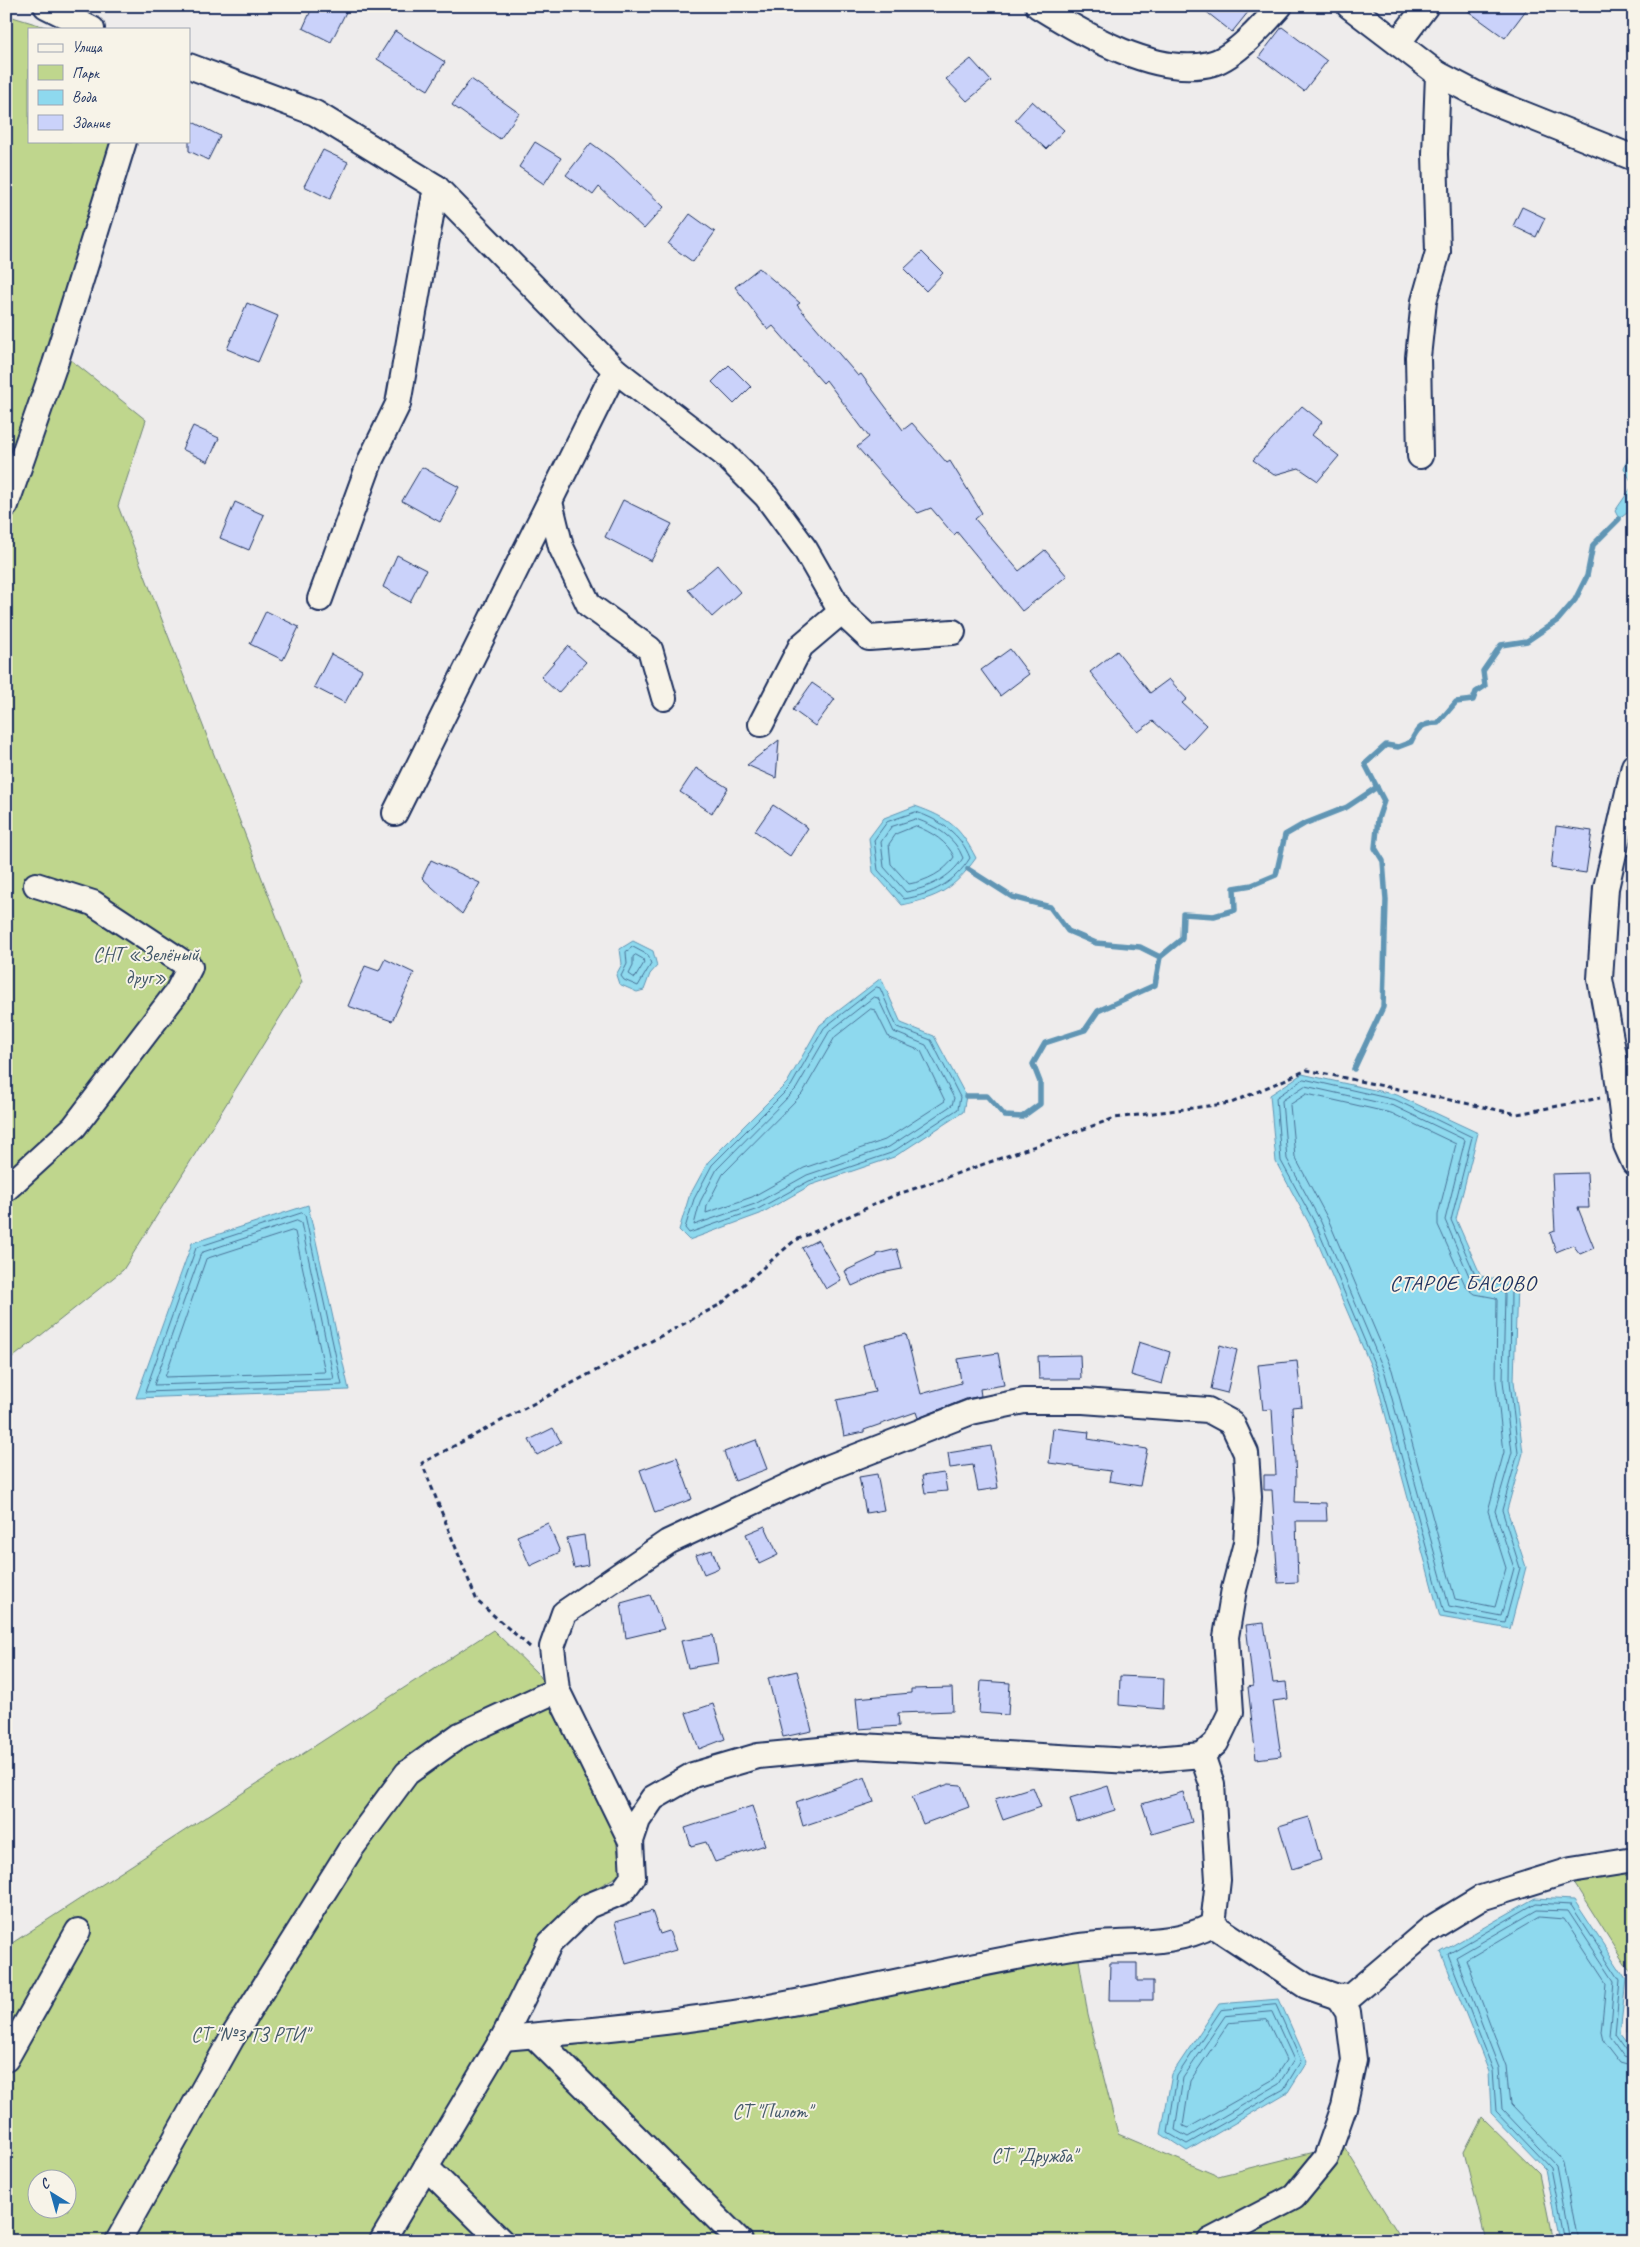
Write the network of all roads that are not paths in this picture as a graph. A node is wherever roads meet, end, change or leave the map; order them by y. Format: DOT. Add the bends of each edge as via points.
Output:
graph roads {
  1 [pos="46,6"];
  2 [pos="1038,6"];
  3 [pos="1280,6"];
  4 [pos="1349,6"];
  5 [pos="1426,6"];
  6 [pos="90,28"];
  7 [pos="1398,42"];
  8 [pos="190,66"];
  9 [pos="1438,74"];
  10 [pos="124,142"];
  11 [pos="1634,158"];
  12 [pos="436,187"];
  13 [pos="615,370"];
  14 [pos="1420,456"];
  15 [pos="550,502"];
  16 [pos="6,505"];
  17 [pos="320,599"];
  18 [pos="841,612"];
  19 [pos="953,632"];
  20 [pos="664,698"];
  21 [pos="761,724"];
  22 [pos="1634,766"];
  23 [pos="395,813"];
  24 [pos="36,885"];
  25 [pos="1634,1162"];
  26 [pos="6,1188"];
  27 [pos="556,1679"];
  28 [pos="1202,1755"];
  29 [pos="631,1841"];
  30 [pos="1634,1860"];
  31 [pos="1213,1925"];
  32 [pos="78,1931"];
  33 [pos="1338,1997"];
  34 [pos="534,2036"];
  35 [pos="503,2038"];
  36 [pos="6,2059"];
  37 [pos="426,2167"];
  38 [pos="118,2241"];
  39 [pos="382,2241"];
  40 [pos="501,2241"];
  41 [pos="740,2241"];
  42 [pos="1210,2241"];
  1 -- 6 [label="street"];
  2 -- 3 [label="street" via="1113,47 1158,63 1191,66 1214,63 1231,53 1259,30"];
  4 -- 7 [label="street"];
  5 -- 7 [label="street"];
  7 -- 9 [label="street"];
  8 -- 12 [label="street" via="315,113"];
  9 -- 11 [label="street" via="1486,99"];
  9 -- 14 [label="street" via="1435,154 1438,252 1424,301 1418,356"];
  10 -- 16 [label="street" via="55,364"];
  12 -- 13 [label="street"];
  12 -- 17 [label="street" via="398,404 371,459"];
  13 -- 15 [label="street"];
  13 -- 18 [label="street" via="725,455 766,496 805,549"];
  15 -- 20 [label="street" via="561,546 588,605 650,649"];
  15 -- 23 [label="street"];
  18 -- 19 [label="street" via="869,638"];
  18 -- 21 [label="street" via="801,646"];
  22 -- 25 [label="street" via="1606,888 1600,979 1626,1145"];
  24 -- 26 [label="street" via="93,903 190,968 177,992 74,1127"];
  27 -- 28 [label="street" via="552,1647 564,1613 668,1542 822,1470 972,1412 1024,1401 1083,1401 1208,1410 1232,1423 1246,1453 1249,1497 1246,1543 1226,1637 1231,1712 1216,1743"];
  27 -- 29 [label="street"];
  27 -- 38 [label="street" via="460,1735 407,1773 350,1850 232,2038"];
  28 -- 29 [label="street" via="1131,1761 862,1746 758,1756 693,1775 653,1798 638,1820"];
  28 -- 31 [label="street" via="1212,1784 1218,1880"];
  29 -- 35 [label="street" via="633,1877 622,1892 588,1906 550,1943"];
  30 -- 33 [label="street" via="1571,1870 1481,1898 1430,1929 1363,1988 1351,1996"];
  31 -- 33 [label="street" via="1306,1986"];
  31 -- 34 [label="street" via="1197,1934 1074,1946 757,2009"];
  32 -- 36 [label="street"];
  33 -- 42 [label="street" via="1348,2012 1354,2060 1344,2107 1326,2158 1294,2197"];
  34 -- 35 [label="street"];
  34 -- 41 [label="street"];
  35 -- 37 [label="street"];
  37 -- 39 [label="street"];
  37 -- 40 [label="street"];
}
